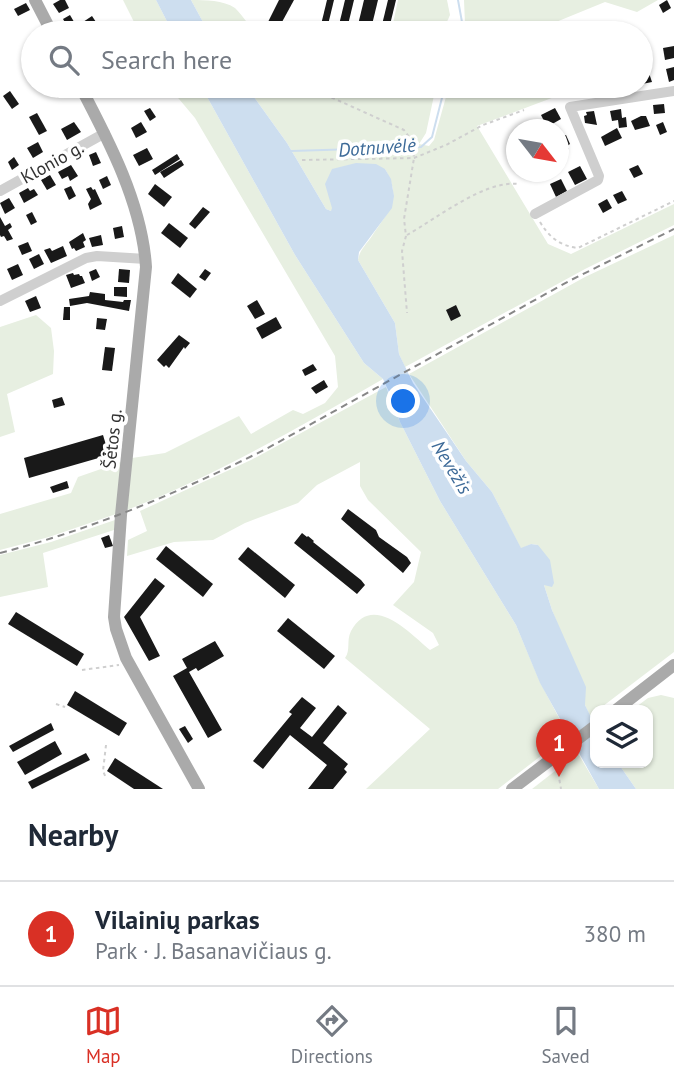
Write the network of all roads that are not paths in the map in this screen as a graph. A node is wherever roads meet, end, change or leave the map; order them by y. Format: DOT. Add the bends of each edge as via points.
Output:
graph roads {
  1 [pos="35,0"];
  2 [pos="46,21"];
  3 [pos="674,91"];
  4 [pos="653,94"];
  5 [pos="86,98"];
  6 [pos="628,98"];
  7 [pos="105,133"];
  8 [pos="0,191"];
  9 [pos="535,214"];
  10 [pos="146,260"];
  11 [pos="0,301"];
  12 [pos="674,666"];
  13 [pos="623,705"];
  14 [pos="590,730"];
  15 [pos="199,789"];
  16 [pos="512,789"];
  1 -- 2 [label="main road"];
  3 -- 4 [label="street"];
  5 -- 7 [label="main road, Šėtos g."];
  6 -- 9 [label="street" via="570,107 599,177"];
  7 -- 8 [label="street, Klonio g."];
  7 -- 10 [label="main road, Šėtos g." via="139,226"];
  10 -- 11 [label="street" via="86,258"];
  10 -- 15 [label="main road, Šėtos g." via="114,617 126,658"];
  12 -- 13 [label="main road"];
  14 -- 16 [label="main road"];
}
